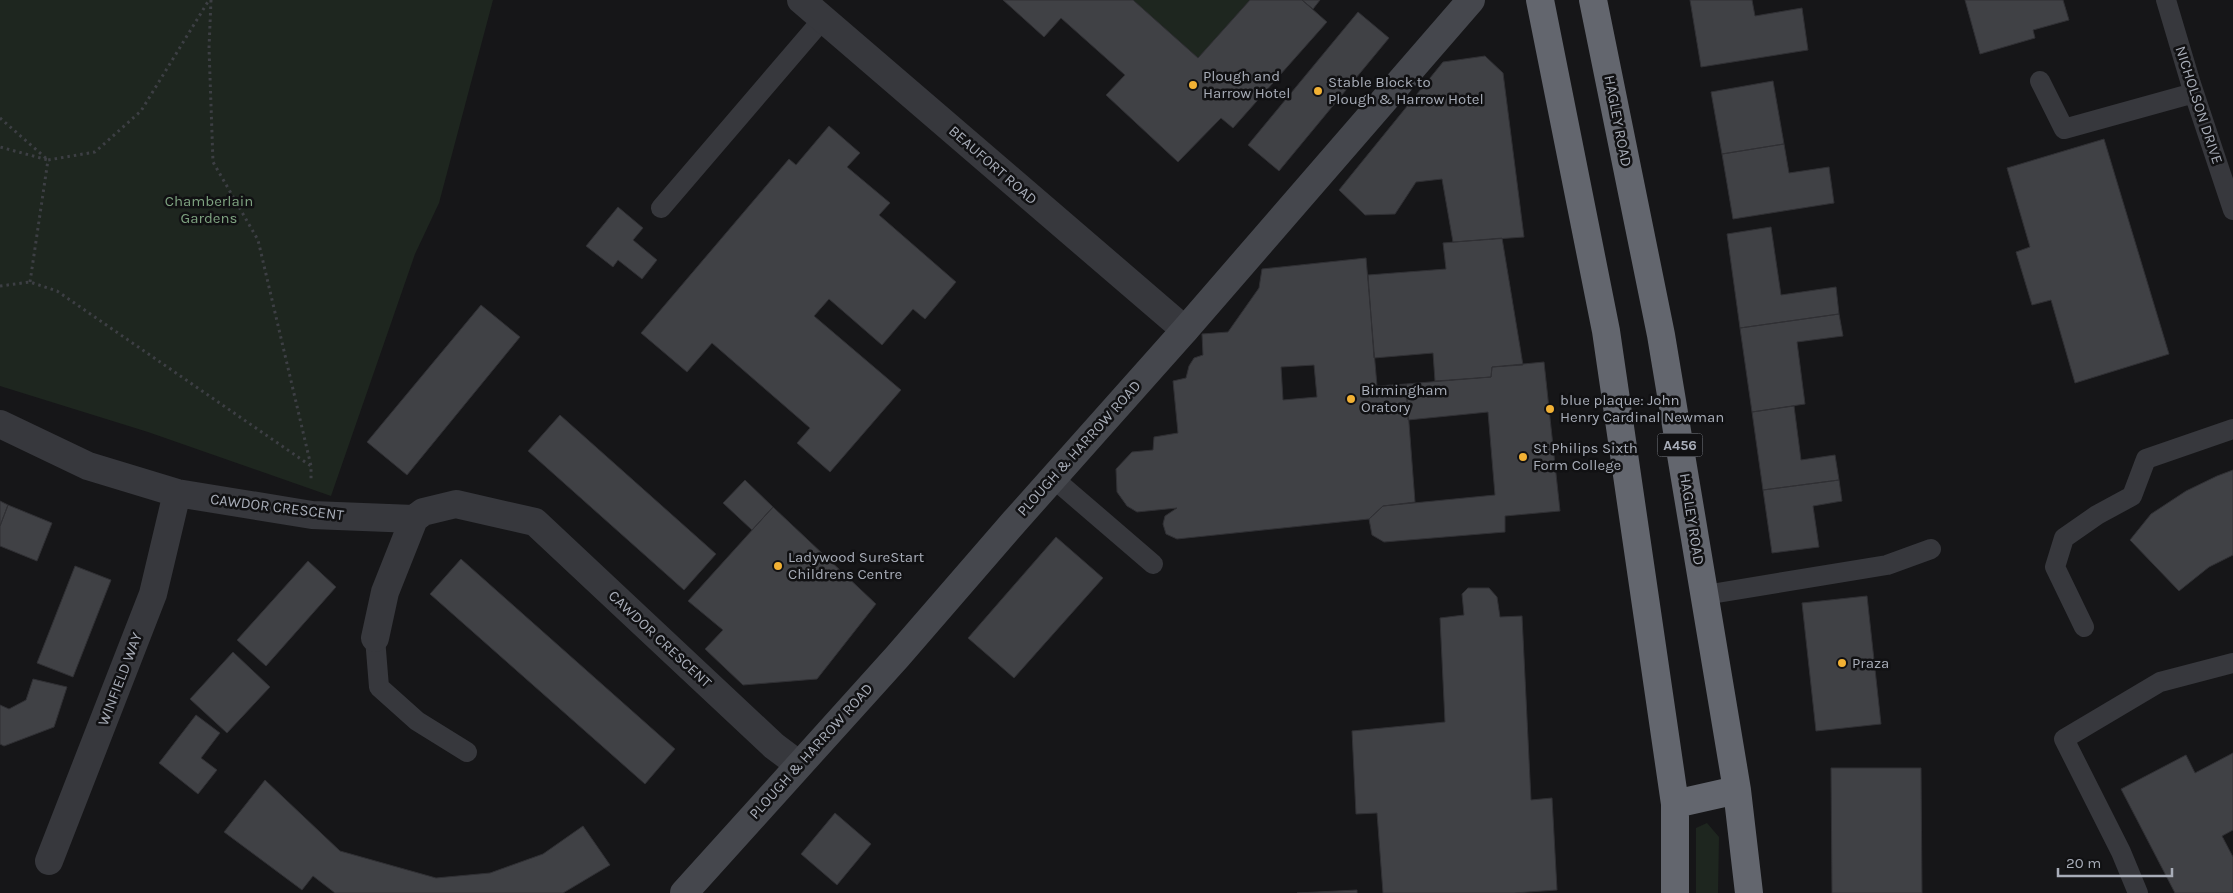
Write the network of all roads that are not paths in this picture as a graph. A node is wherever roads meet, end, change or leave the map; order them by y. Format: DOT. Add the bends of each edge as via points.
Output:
graph roads {
  1 [pos="801,0"];
  2 [pos="1471,0"];
  3 [pos="1540,0"];
  4 [pos="1593,0"];
  5 [pos="2166,0"];
  6 [pos="823,18"];
  7 [pos="2040,81"];
  8 [pos="2194,93"];
  9 [pos="661,208"];
  10 [pos="2233,210"];
  11 [pos="1185,330"];
  12 [pos="0,424"];
  13 [pos="2233,428"];
  14 [pos="1053,478"];
  15 [pos="177,493"];
  16 [pos="414,519"];
  17 [pos="1931,549"];
  18 [pos="1153,564"];
  19 [pos="1704,595"];
  20 [pos="2084,628"];
  21 [pos="375,638"];
  22 [pos="2233,664"];
  23 [pos="467,752"];
  24 [pos="798,764"];
  25 [pos="1737,790"];
  26 [pos="1675,804"];
  27 [pos="49,861"];
  28 [pos="684,893"];
  29 [pos="1675,893"];
  30 [pos="1749,893"];
  31 [pos="2138,893"];
  1 -- 6 [label="street, BEAUFORT ROAD"];
  2 -- 11 [label="main road, PLOUGH & HARROW ROAD"];
  3 -- 26 [label="highway" via="1606,331"];
  4 -- 19 [label="highway, HAGLEY ROAD / A456" via="1661,335"];
  5 -- 8 [label="lane, NICHOLSON DRIVE"];
  6 -- 9 [label="lane"];
  6 -- 11 [label="street, BEAUFORT ROAD"];
  7 -- 8 [label="lane" via="2064,129"];
  8 -- 10 [label="lane, NICHOLSON DRIVE"];
  11 -- 14 [label="main road, PLOUGH & HARROW ROAD"];
  12 -- 15 [label="street, CAWDOR CRESCENT" via="88,466"];
  13 -- 20 [label="lane" via="2146,459 2132,496 2096,515 2064,538 2055,567"];
  14 -- 18 [label="lane"];
  14 -- 24 [label="main road, PLOUGH & HARROW ROAD"];
  15 -- 16 [label="street, CAWDOR CRESCENT" via="312,515"];
  15 -- 27 [label="street, WINFIELD WAY" via="153,594"];
  16 -- 21 [label="street" via="386,592"];
  16 -- 24 [label="street, CAWDOR CRESCENT" via="423,512 456,504 535,522 774,746"];
  17 -- 19 [label="lane" via="1887,564"];
  19 -- 25 [label="highway, HAGLEY ROAD / A456"];
  21 -- 23 [label="lane" via="379,687 417,721"];
  22 -- 31 [label="lane" via="2160,682 2064,739"];
  24 -- 28 [label="main road, PLOUGH & HARROW ROAD"];
  25 -- 26 [label="highway"];
  25 -- 30 [label="highway, HAGLEY ROAD / A456"];
  26 -- 29 [label="highway"];
}
